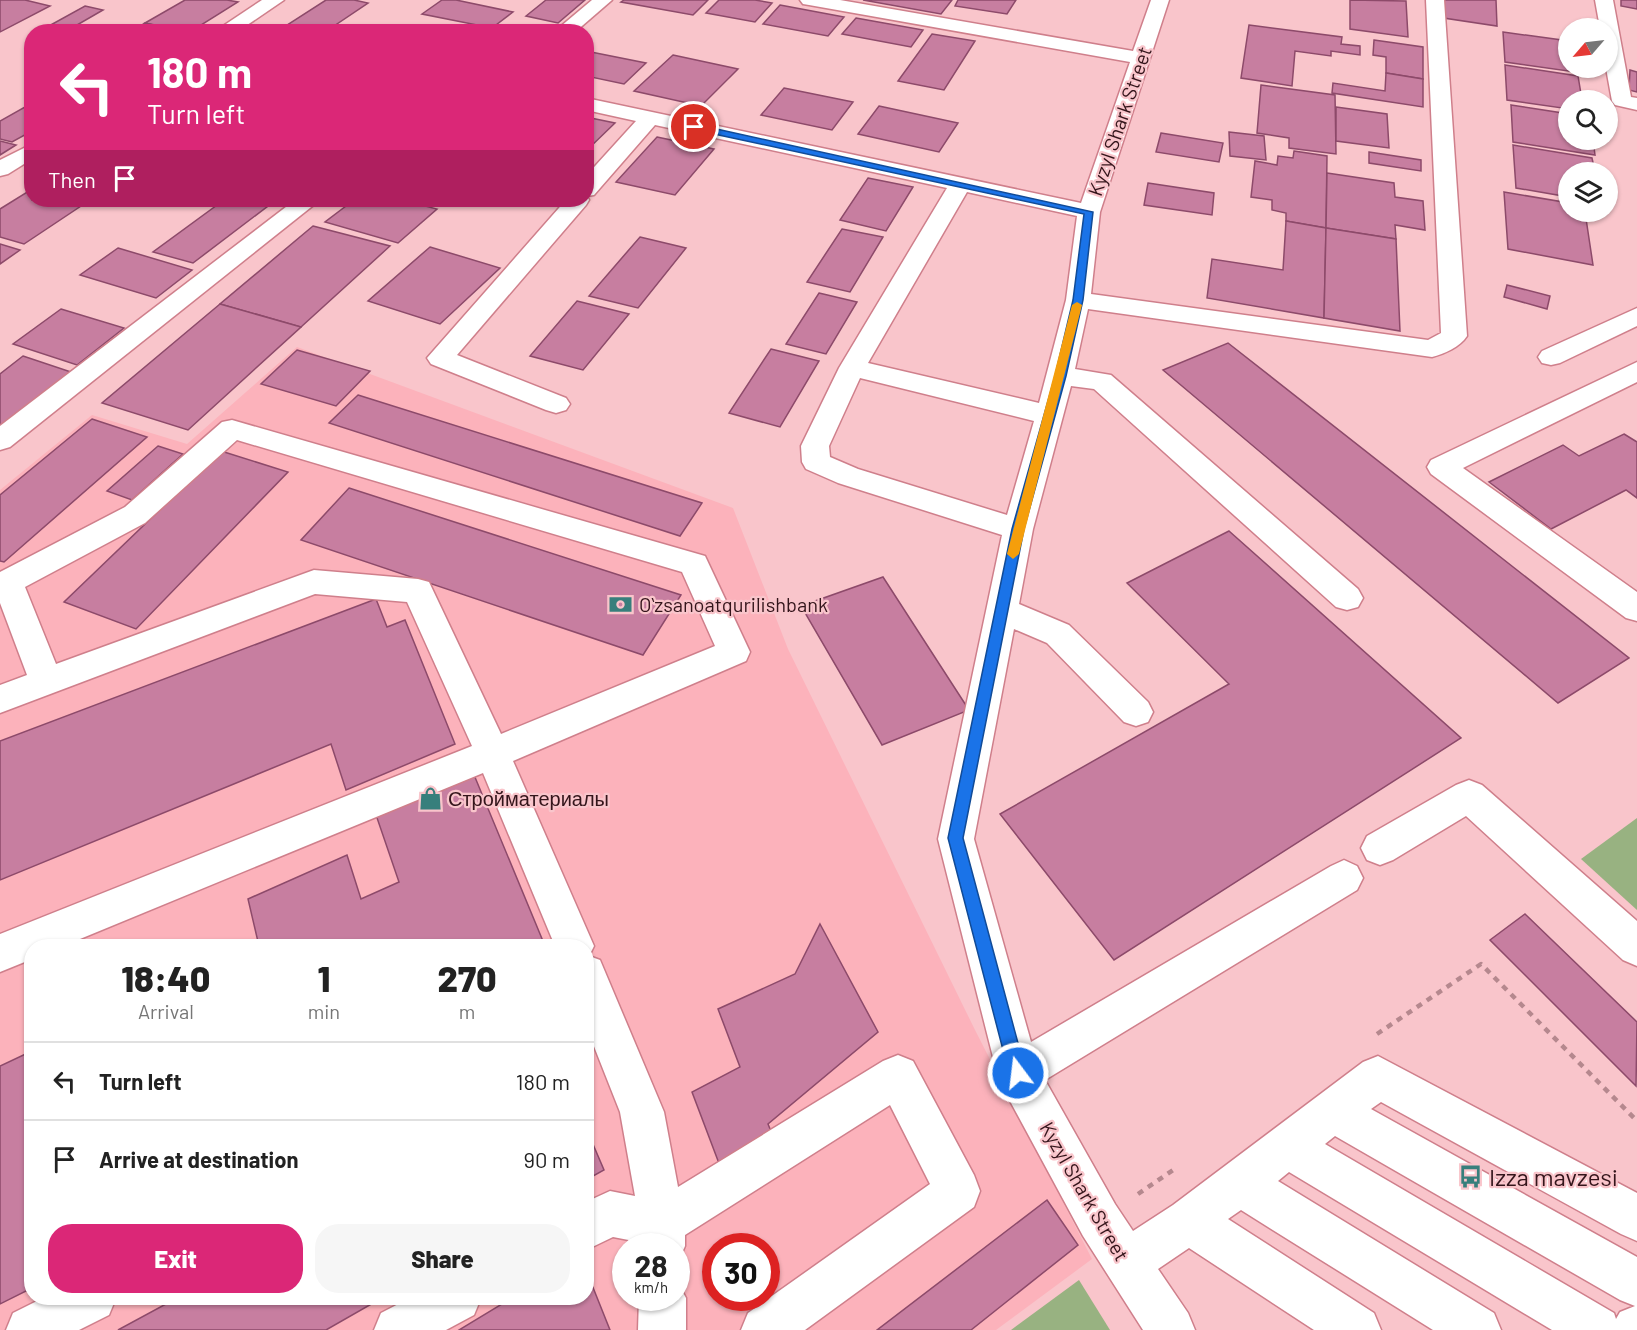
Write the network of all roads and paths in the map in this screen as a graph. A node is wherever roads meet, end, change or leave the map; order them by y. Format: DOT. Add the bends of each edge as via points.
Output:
graph roads {
  1 [pos="274,0"];
  2 [pos="603,0"];
  3 [pos="810,0"];
  4 [pos="1160,0"];
  5 [pos="1435,0"];
  6 [pos="1604,0"];
  7 [pos="236,24"];
  8 [pos="573,24"];
  9 [pos="1140,58"];
  10 [pos="1637,104"];
  11 [pos="594,106"];
  12 [pos="650,118"];
  13 [pos="24,155"];
  14 [pos="0,169"];
  15 [pos="594,181"];
  16 [pos="961,183"];
  17 [pos="300,207"];
  18 [pos="572,207"];
  19 [pos="1089,212"];
  20 [pos="1078,300"];
  21 [pos="1637,316"];
  22 [pos="1551,357"];
  23 [pos="852,368"];
  24 [pos="1637,371"];
  25 [pos="1060,376"];
  26 [pos="556,404"];
  27 [pos="1049,415"];
  28 [pos="0,440"];
  29 [pos="1018,529"];
  30 [pos="4,585"];
  31 [pos="1347,598"];
  32 [pos="1637,609"];
  33 [pos="1002,610"];
  34 [pos="46,681"];
  35 [pos="0,699"];
  36 [pos="1136,712"];
  37 [pos="491,754"];
  38 [pos="1380,848"];
  39 [pos="1344,878"];
  40 [pos="35,939"];
  41 [pos="571,939"];
  42 [pos="24,943"];
  43 [pos="1637,947"];
  44 [pos="0,953"];
  45 [pos="594,1014"];
  46 [pos="597,1029"];
  47 [pos="1018,1073"];
  48 [pos="1333,1111"];
  49 [pos="1286,1146"];
  50 [pos="1239,1184"];
  51 [pos="1637,1218"];
  52 [pos="1189,1221"];
  53 [pos="594,1223"];
  54 [pos="657,1233"];
  55 [pos="662,1233"];
  56 [pos="665,1233"];
  57 [pos="1126,1263"];
  58 [pos="1637,1284"];
  59 [pos="78,1305"];
  60 [pos="444,1305"];
  61 [pos="662,1311"];
  62 [pos="30,1330"];
  63 [pos="398,1330"];
  64 [pos="662,1330"];
  65 [pos="765,1330"];
  66 [pos="1171,1330"];
  67 [pos="1357,1330"];
  68 [pos="1477,1330"];
  69 [pos="1597,1330"];
  1 -- 7 [label="street"];
  2 -- 8 [label="street"];
  3 -- 9 [label="street"];
  4 -- 9 [label="street, Kyzyl Shark Street"];
  5 -- 20 [label="street" via="1454,336 1432,349"];
  6 -- 10 [label="street" via="1622,101"];
  9 -- 19 [label="street, Kyzyl Shark Street"];
  11 -- 12 [label="street"];
  12 -- 15 [label="street"];
  12 -- 16 [label="street"];
  13 -- 14 [label="street"];
  16 -- 19 [label="street"];
  16 -- 23 [label="street"];
  17 -- 28 [label="street"];
  18 -- 26 [label="street" via="440,358"];
  19 -- 20 [label="street, Kyzyl Shark Street"];
  20 -- 25 [label="street, Kyzyl Shark Street"];
  21 -- 22 [label="street"];
  23 -- 27 [label="street"];
  23 -- 29 [label="street" via="815,446 816,462 848,477"];
  24 -- 32 [label="street" via="1441,467"];
  25 -- 27 [label="street, Kyzyl Shark Street"];
  25 -- 31 [label="street" via="1102,381"];
  27 -- 29 [label="street, Kyzyl Shark Street"];
  29 -- 33 [label="street, Kyzyl Shark Street"];
  30 -- 34 [label="street"];
  30 -- 37 [label="street" via="135,515 232,429 694,564 734,652"];
  33 -- 36 [label="street" via="1058,633"];
  33 -- 47 [label="street, Kyzyl Shark Street" via="956,838"];
  34 -- 35 [label="street"];
  34 -- 37 [label="street" via="314,582 418,591"];
  37 -- 40 [label="street"];
  37 -- 41 [label="street"];
  38 -- 43 [label="street" via="1469,796"];
  39 -- 47 [label="street"];
  42 -- 44 [label="street"];
  45 -- 46 [label="street"];
  46 -- 55 [label="street" via="642,1112"];
  47 -- 57 [label="street, Kyzyl Shark Street"];
  48 -- 49 [label="street"];
  48 -- 51 [label="street" via="1378,1077"];
  48 -- 58 [label="street"];
  49 -- 50 [label="street"];
  49 -- 69 [label="street"];
  50 -- 52 [label="street"];
  50 -- 68 [label="street"];
  52 -- 57 [label="street"];
  52 -- 67 [label="street"];
  53 -- 54 [label="street" via="610,1214"];
  56 -- 65 [label="street" via="898,1076 958,1191"];
  57 -- 66 [label="street, Kyzyl Shark Street"];
  59 -- 62 [label="street"];
  60 -- 63 [label="street"];
  61 -- 64 [label="street"];
}
